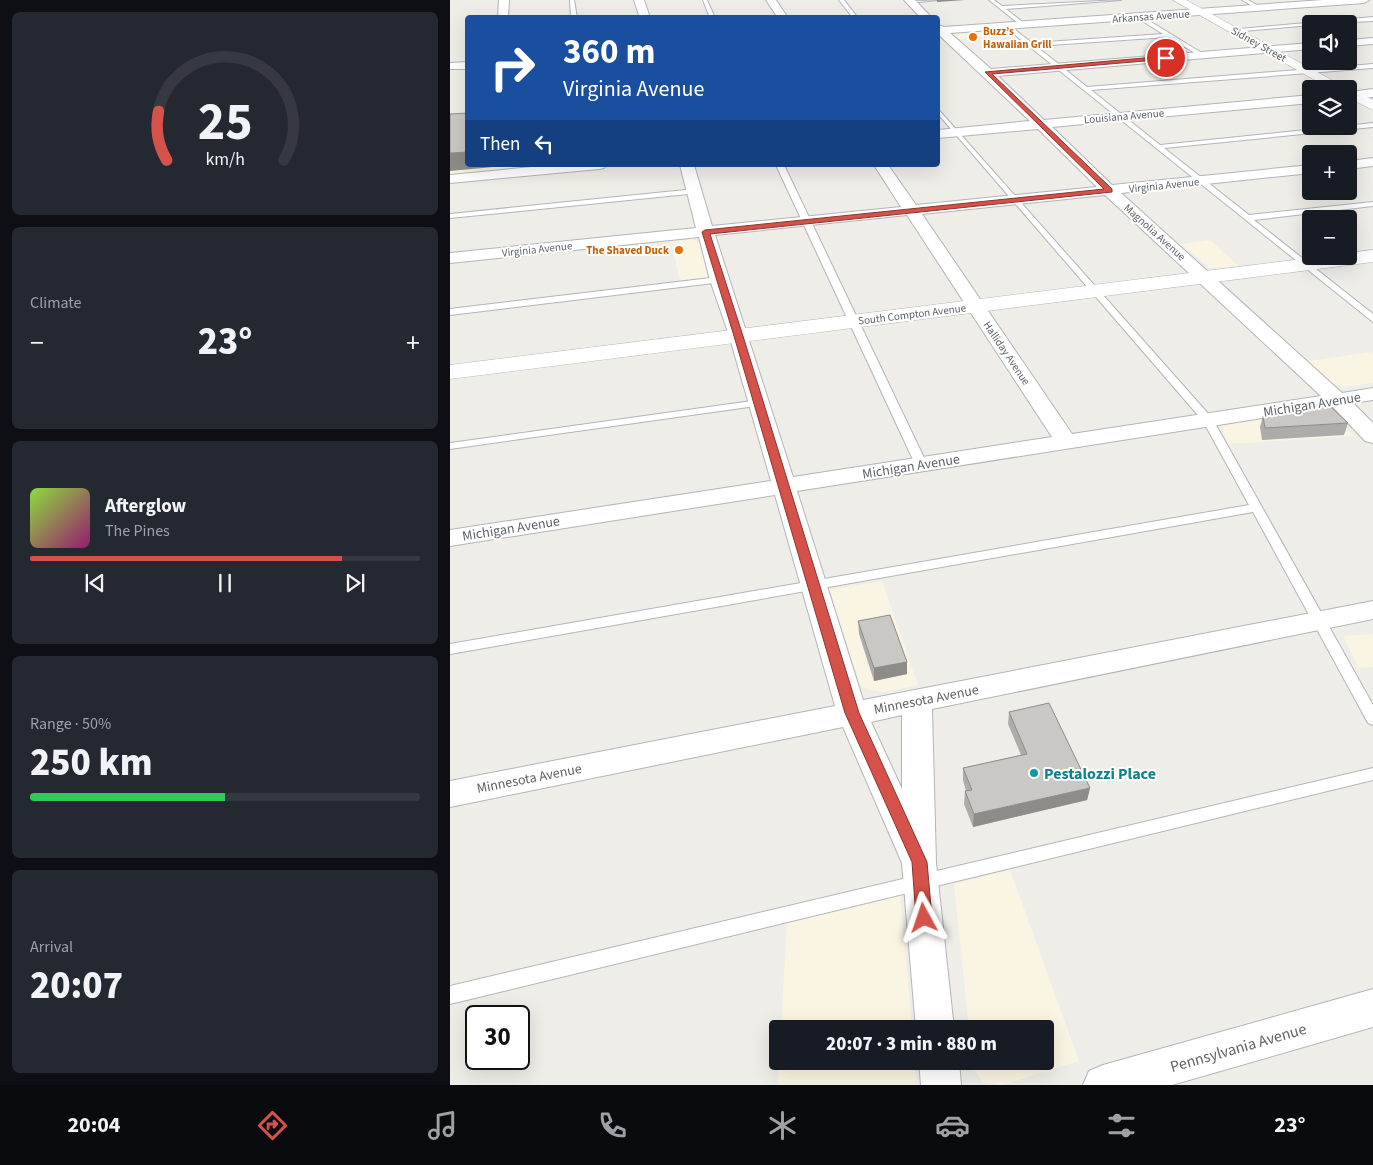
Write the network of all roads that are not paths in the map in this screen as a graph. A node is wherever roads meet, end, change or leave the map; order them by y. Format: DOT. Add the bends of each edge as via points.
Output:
graph roads {
  1 [pos="504,0"];
  2 [pos="572,0"];
  3 [pos="639,0"];
  4 [pos="705,0"];
  5 [pos="771,0"];
  6 [pos="841,0"];
  7 [pos="936,0"];
  8 [pos="991,0"];
  9 [pos="1119,0"];
  10 [pos="1178,0"];
  11 [pos="1244,0"];
  12 [pos="1364,0"];
  13 [pos="910,1"];
  14 [pos="1316,2"];
  15 [pos="1002,8"];
  16 [pos="1260,8"];
  17 [pos="1200,12"];
  18 [pos="503,15"];
  19 [pos="574,15"];
  20 [pos="643,15"];
  21 [pos="712,15"];
  22 [pos="781,15"];
  23 [pos="854,15"];
  24 [pos="924,15"];
  25 [pos="1138,16"];
  26 [pos="1373,19"];
  27 [pos="1023,25"];
  28 [pos="1007,26"];
  29 [pos="940,30"];
  30 [pos="1232,30"];
  31 [pos="940,31"];
  32 [pos="1169,35"];
  33 [pos="1373,41"];
  34 [pos="1357,42"];
  35 [pos="1031,45"];
  36 [pos="1302,47"];
  37 [pos="1268,49"];
  38 [pos="1202,55"];
  39 [pos="465,65"];
  40 [pos="450,66"];
  41 [pos="1373,66"];
  42 [pos="1058,67"];
  43 [pos="1308,71"];
  44 [pos="988,72"];
  45 [pos="1324,80"];
  46 [pos="1086,89"];
  47 [pos="1357,93"];
  48 [pos="1373,93"];
  49 [pos="1357,98"];
  50 [pos="1302,100"];
  51 [pos="1373,106"];
  52 [pos="940,112"];
  53 [pos="1120,117"];
  54 [pos="1041,124"];
  55 [pos="1373,125"];
  56 [pos="956,132"];
  57 [pos="940,134"];
  58 [pos="1158,147"];
  59 [pos="1373,162"];
  60 [pos="1357,164"];
  61 [pos="577,167"];
  62 [pos="688,167"];
  63 [pos="781,167"];
  64 [pos="883,167"];
  65 [pos="1302,170"];
  66 [pos="450,179"];
  67 [pos="1200,181"];
  68 [pos="1110,190"];
  69 [pos="695,191"];
  70 [pos="1016,200"];
  71 [pos="1373,204"];
  72 [pos="912,211"];
  73 [pos="450,216"];
  74 [pos="1247,218"];
  75 [pos="806,222"];
  76 [pos="705,232"];
  77 [pos="1373,256"];
  78 [pos="450,258"];
  79 [pos="1357,258"];
  80 [pos="1302,262"];
  81 [pos="1302,264"];
  82 [pos="1306,265"];
  83 [pos="1205,277"];
  84 [pos="719,280"];
  85 [pos="1095,291"];
  86 [pos="976,306"];
  87 [pos="450,312"];
  88 [pos="1372,318"];
  89 [pos="855,321"];
  90 [pos="739,336"];
  91 [pos="450,372"];
  92 [pos="1373,394"];
  93 [pos="1338,400"];
  94 [pos="759,403"];
  95 [pos="1208,420"];
  96 [pos="1373,436"];
  97 [pos="1066,442"];
  98 [pos="450,446"];
  99 [pos="921,464"];
  100 [pos="782,486"];
  101 [pos="1256,508"];
  102 [pos="450,538"];
  103 [pos="813,585"];
  104 [pos="1373,610"];
  105 [pos="1319,620"];
  106 [pos="450,650"];
  107 [pos="917,700"];
  108 [pos="852,713"];
  109 [pos="1373,719"];
  110 [pos="1373,774"];
  111 [pos="450,794"];
  112 [pos="920,872"];
  113 [pos="450,995"];
  114 [pos="1373,1008"];
  115 [pos="934,1020"];
  116 [pos="940,1070"];
  117 [pos="941,1085"];
  118 [pos="1103,1085"];
  1 -- 18 [label="street"];
  2 -- 19 [label="lane"];
  3 -- 20 [label="street"];
  4 -- 21 [label="lane"];
  5 -- 22 [label="street"];
  6 -- 23 [label="lane"];
  7 -- 13 [label="lane"];
  8 -- 15 [label="lane"];
  9 -- 15 [label="lane"];
  10 -- 17 [label="main road, Sidney Street"];
  11 -- 16 [label="lane"];
  12 -- 14 [label="street, Arkansas Avenue"];
  13 -- 24 [label="street"];
  14 -- 16 [label="street, Arkansas Avenue"];
  15 -- 27 [label="lane"];
  16 -- 17 [label="street, Arkansas Avenue"];
  17 -- 25 [label="street, Arkansas Avenue"];
  17 -- 30 [label="main road, Sidney Street"];
  25 -- 27 [label="street, Arkansas Avenue"];
  25 -- 32 [label="lane"];
  26 -- 30 [label="lane"];
  27 -- 28 [label="street, Arkansas Avenue"];
  28 -- 29 [label="street, Arkansas Avenue"];
  28 -- 35 [label="lane"];
  30 -- 37 [label="main road, Sidney Street"];
  31 -- 44 [label="street, Magnolia Avenue"];
  32 -- 35 [label="lane"];
  32 -- 38 [label="lane"];
  33 -- 34 [label="street"];
  35 -- 42 [label="lane"];
  36 -- 37 [label="street"];
  37 -- 38 [label="street"];
  37 -- 43 [label="main road, Sidney Street"];
  38 -- 42 [label="street"];
  39 -- 40 [label="street"];
  41 -- 43 [label="lane"];
  42 -- 44 [label="street"];
  42 -- 46 [label="lane"];
  43 -- 45 [label="main road, Sidney Street"];
  43 -- 46 [label="lane"];
  44 -- 54 [label="street, Magnolia Avenue"];
  46 -- 53 [label="lane"];
  47 -- 48 [label="street"];
  49 -- 51 [label="main road, Sidney Street"];
  50 -- 53 [label="street, Louisiana Avenue"];
  52 -- 56 [label="lane"];
  53 -- 54 [label="street, Louisiana Avenue"];
  53 -- 58 [label="lane"];
  54 -- 56 [label="street, Louisiana Avenue"];
  54 -- 68 [label="street, Magnolia Avenue"];
  55 -- 58 [label="lane"];
  56 -- 57 [label="street, Louisiana Avenue"];
  56 -- 70 [label="lane"];
  58 -- 67 [label="lane"];
  59 -- 60 [label="street"];
  61 -- 66 [label="street"];
  62 -- 69 [label="street"];
  63 -- 75 [label="lane"];
  64 -- 72 [label="street, Halliday Avenue"];
  65 -- 67 [label="street, Virginia Avenue"];
  67 -- 68 [label="street, Virginia Avenue"];
  67 -- 74 [label="lane"];
  68 -- 70 [label="street, Virginia Avenue"];
  68 -- 83 [label="street, Magnolia Avenue"];
  69 -- 73 [label="lane"];
  69 -- 76 [label="street"];
  70 -- 72 [label="street, Virginia Avenue"];
  70 -- 85 [label="lane"];
  71 -- 74 [label="lane"];
  72 -- 75 [label="street, Virginia Avenue"];
  72 -- 86 [label="street, Halliday Avenue"];
  74 -- 80 [label="lane"];
  75 -- 76 [label="street, Virginia Avenue"];
  75 -- 89 [label="lane"];
  76 -- 78 [label="street, Virginia Avenue"];
  76 -- 84 [label="street"];
  77 -- 79 [label="main road, South Compton Avenue"];
  81 -- 83 [label="main road, South Compton Avenue"];
  82 -- 88 [label="lane"];
  83 -- 85 [label="main road, South Compton Avenue"];
  83 -- 93 [label="street, Magnolia Avenue"];
  84 -- 87 [label="lane"];
  84 -- 90 [label="street"];
  85 -- 86 [label="main road, South Compton Avenue"];
  85 -- 95 [label="lane"];
  86 -- 89 [label="main road, South Compton Avenue"];
  86 -- 97 [label="street, Halliday Avenue"];
  89 -- 90 [label="main road, South Compton Avenue"];
  89 -- 99 [label="lane"];
  90 -- 91 [label="main road, South Compton Avenue"];
  90 -- 94 [label="street"];
  92 -- 93 [label="street, Michigan Avenue"];
  93 -- 95 [label="street, Michigan Avenue"];
  93 -- 96 [label="street, Magnolia Avenue"];
  94 -- 98 [label="lane"];
  94 -- 100 [label="street"];
  95 -- 97 [label="street, Michigan Avenue"];
  95 -- 101 [label="lane"];
  97 -- 99 [label="street, Michigan Avenue"];
  99 -- 100 [label="street, Michigan Avenue"];
  100 -- 102 [label="street, Michigan Avenue"];
  100 -- 103 [label="street"];
  101 -- 103 [label="lane"];
  101 -- 105 [label="lane"];
  103 -- 106 [label="lane"];
  103 -- 108 [label="street"];
  104 -- 105 [label="street, Minnesota Avenue"];
  105 -- 107 [label="street, Minnesota Avenue"];
  105 -- 109 [label="lane"];
  107 -- 108 [label="street, Minnesota Avenue"];
  107 -- 112 [label="street"];
  108 -- 111 [label="street, Minnesota Avenue"];
  108 -- 112 [label="street"];
  110 -- 112 [label="lane"];
  112 -- 113 [label="lane"];
  112 -- 115 [label="street"];
  114 -- 118 [label="street, Pennsylvania Avenue"];
  116 -- 117 [label="street"];
}
